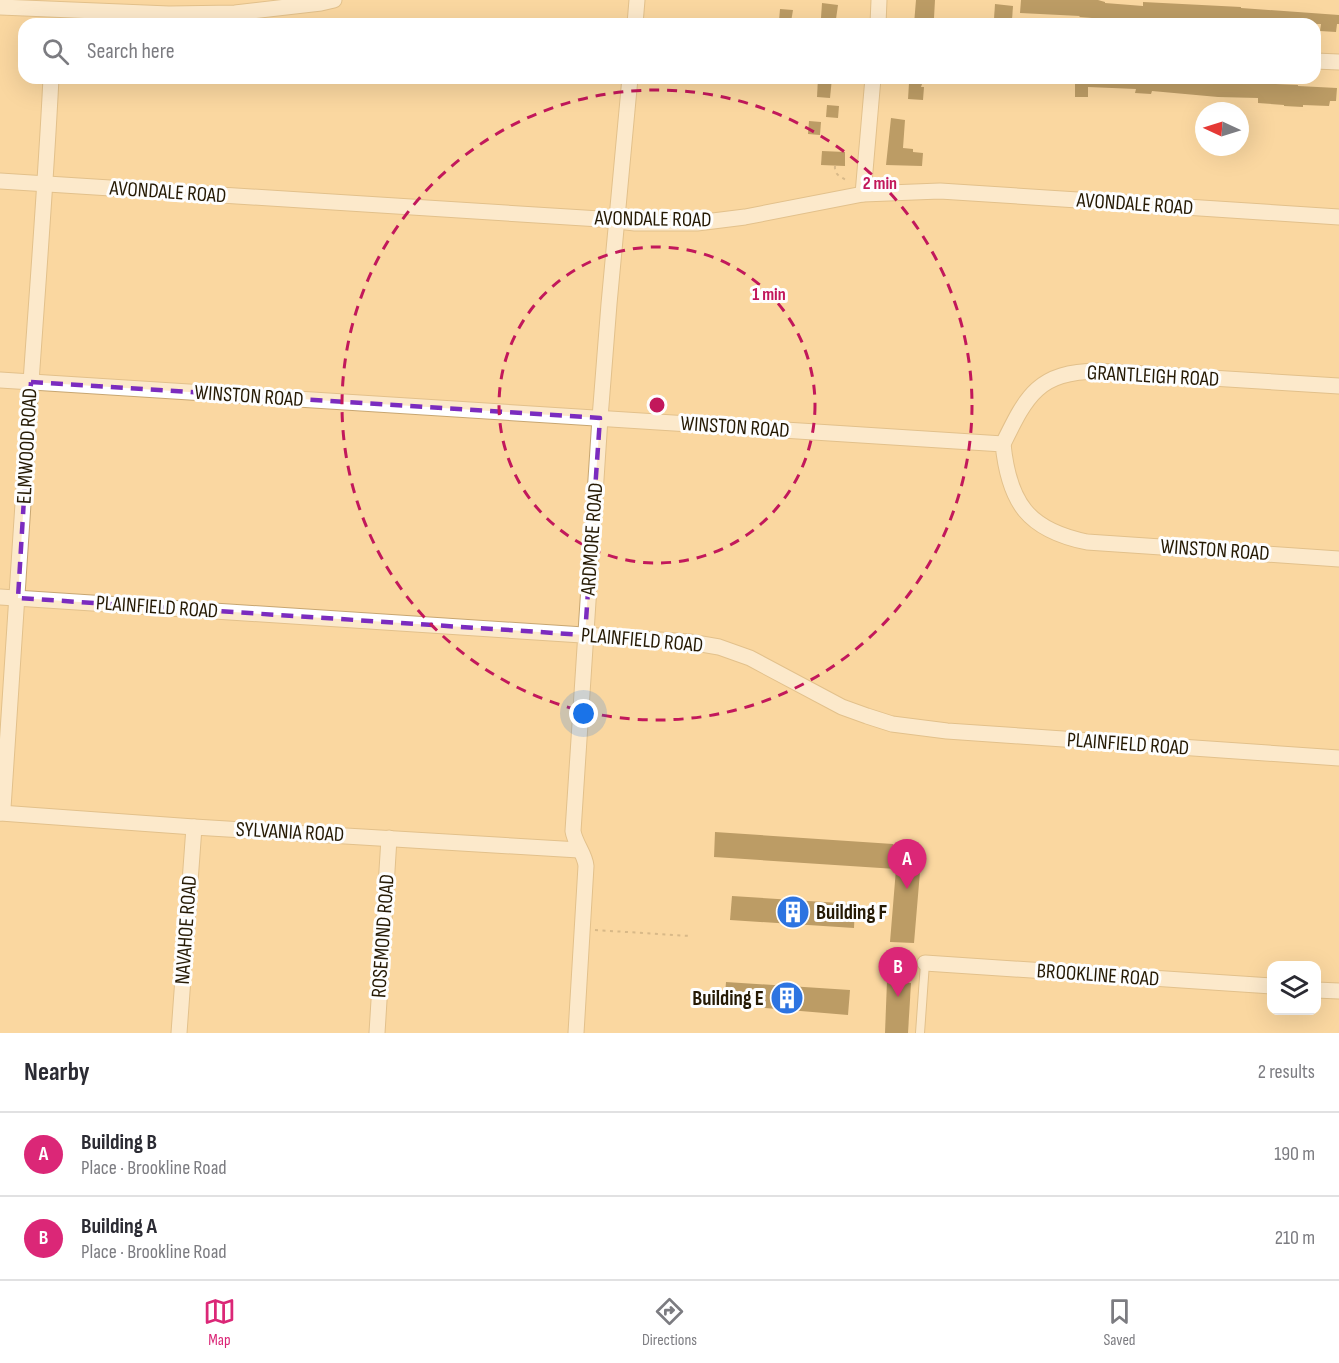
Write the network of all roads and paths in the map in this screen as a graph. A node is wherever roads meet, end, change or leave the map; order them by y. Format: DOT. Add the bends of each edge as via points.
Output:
graph roads {
  1 [pos="334,0"];
  2 [pos="637,0"];
  3 [pos="879,0"];
  4 [pos="0,7"];
  5 [pos="54,11"];
  6 [pos="636,18"];
  7 [pos="884,18"];
  8 [pos="1321,60"];
  9 [pos="1339,62"];
  10 [pos="51,84"];
  11 [pos="629,84"];
  12 [pos="872,84"];
  13 [pos="835,166"];
  14 [pos="848,180"];
  15 [pos="0,181"];
  16 [pos="45,184"];
  17 [pos="863,194"];
  18 [pos="1339,217"];
  19 [pos="617,221"];
  20 [pos="0,380"];
  21 [pos="31,382"];
  22 [pos="1339,387"];
  23 [pos="600,418"];
  24 [pos="1003,444"];
  25 [pos="1339,559"];
  26 [pos="0,597"];
  27 [pos="18,598"];
  28 [pos="585,635"];
  29 [pos="1339,758"];
  30 [pos="0,813"];
  31 [pos="194,827"];
  32 [pos="389,838"];
  33 [pos="579,850"];
  34 [pos="595,930"];
  35 [pos="690,936"];
  36 [pos="925,963"];
  37 [pos="1267,987"];
  38 [pos="1321,990"];
  39 [pos="1339,991"];
  40 [pos="179,1033"];
  41 [pos="376,1033"];
  42 [pos="576,1033"];
  43 [pos="920,1033"];
  1 -- 5 [label="street" via="235,14"];
  2 -- 6 [label="street"];
  3 -- 7 [label="street"];
  4 -- 5 [label="street"];
  8 -- 9 [label="street"];
  10 -- 16 [label="street, ELMWOOD ROAD"];
  11 -- 19 [label="street, ARDMORE ROAD"];
  12 -- 17 [label="street"];
  13 -- 14 [label="path" via="835,172"];
  15 -- 16 [label="street, AVONDALE ROAD"];
  16 -- 19 [label="street, AVONDALE ROAD"];
  16 -- 21 [label="street, ELMWOOD ROAD"];
  17 -- 18 [label="street, AVONDALE ROAD" via="940,191"];
  17 -- 19 [label="street, AVONDALE ROAD" via="720,221"];
  19 -- 23 [label="street, ARDMORE ROAD"];
  20 -- 21 [label="street, WINSTON ROAD"];
  21 -- 23 [label="street, WINSTON ROAD"];
  21 -- 27 [label="street, ELMWOOD ROAD"];
  22 -- 24 [label="street, GRANTLEIGH ROAD" via="1098,371 1071,373 1059,376 1032,394"];
  23 -- 24 [label="street, WINSTON ROAD"];
  23 -- 28 [label="street, ARDMORE ROAD"];
  24 -- 25 [label="street, WINSTON ROAD" via="1009,482 1021,506 1041,526 1063,536 1087,542"];
  26 -- 27 [label="street, PLAINFIELD ROAD"];
  27 -- 28 [label="street, PLAINFIELD ROAD"];
  27 -- 30 [label="street, ELMWOOD ROAD"];
  28 -- 29 [label="street, PLAINFIELD ROAD" via="690,642 719,648 750,658 843,707 892,724"];
  28 -- 33 [label="street, ARDMORE ROAD" via="573,831"];
  30 -- 31 [label="street, SYLVANIA ROAD"];
  31 -- 32 [label="street, SYLVANIA ROAD"];
  31 -- 40 [label="street, NAVAHOE ROAD"];
  32 -- 33 [label="street, SYLVANIA ROAD"];
  32 -- 41 [label="street, ROSEMOND ROAD"];
  33 -- 42 [label="street, ARDMORE ROAD" via="586,866"];
  34 -- 35 [label="path"];
  36 -- 37 [label="street, BROOKLINE ROAD"];
  36 -- 43 [label="lane"];
  38 -- 39 [label="street"];
}
